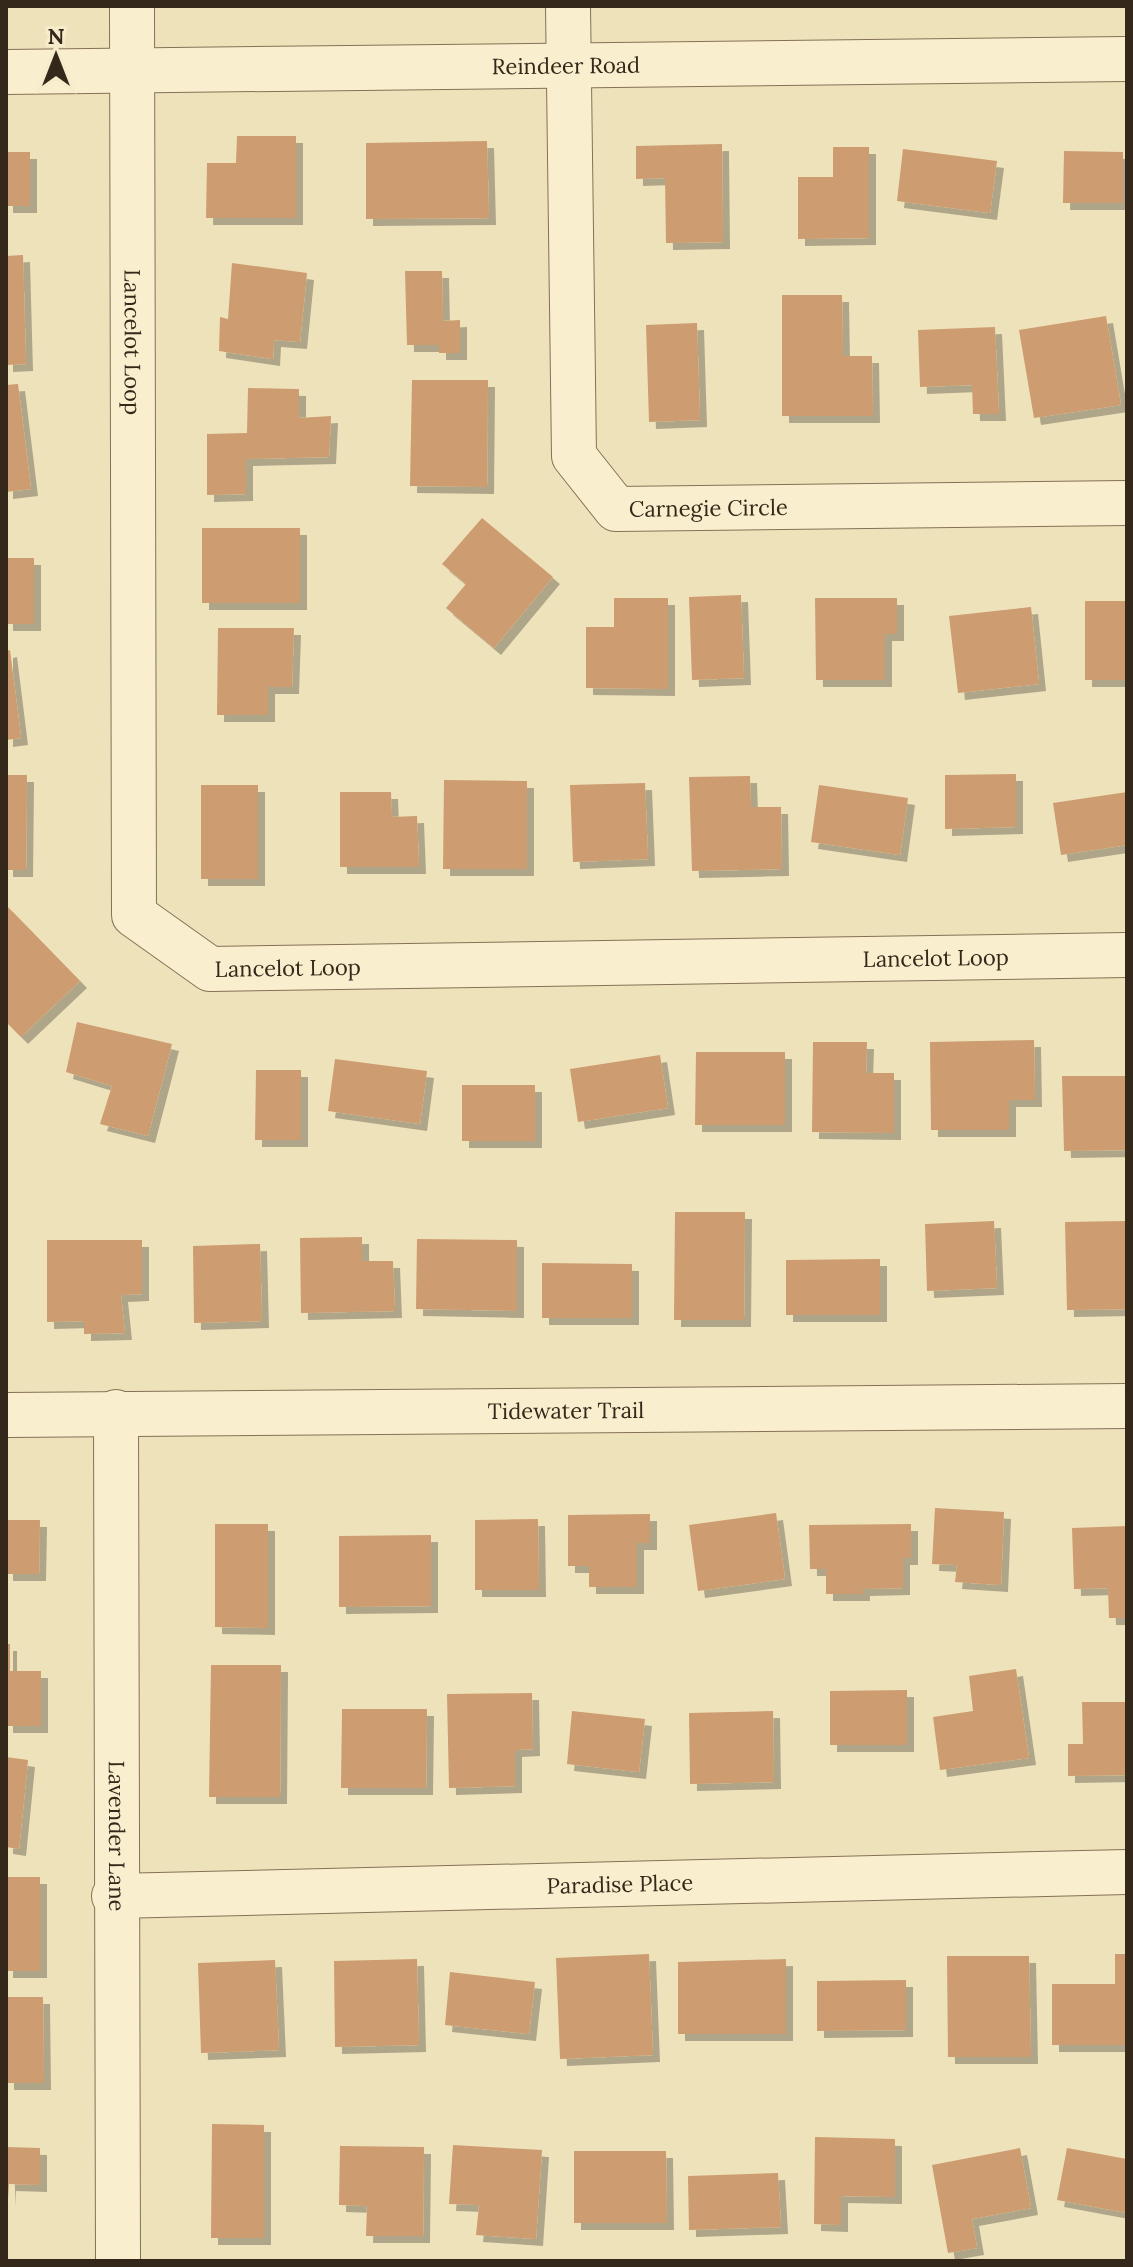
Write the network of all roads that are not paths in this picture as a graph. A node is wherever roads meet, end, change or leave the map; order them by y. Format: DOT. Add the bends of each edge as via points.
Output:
graph roads {
  1 [pos="132,6"];
  2 [pos="568,6"];
  3 [pos="1127,59"];
  4 [pos="569,67"];
  5 [pos="133,68"];
  6 [pos="6,72"];
  7 [pos="1127,503"];
  8 [pos="1127,955"];
  9 [pos="1127,1406"];
  10 [pos="116,1412"];
  11 [pos="6,1415"];
  12 [pos="1127,1872"];
  13 [pos="114,1896"];
  14 [pos="118,2261"];
  1 -- 5 [label="street, Lancelot Loop"];
  2 -- 4 [label="street, Carnegie Circle"];
  3 -- 4 [label="street, Reindeer Road"];
  4 -- 5 [label="street, Reindeer Road"];
  4 -- 7 [label="street, Carnegie Circle" via="574,456 616,509"];
  5 -- 6 [label="street, Reindeer Road"];
  5 -- 8 [label="street, Lancelot Loop" via="134,915 210,969"];
  9 -- 10 [label="street, Tidewater Trail"];
  10 -- 11 [label="street, Tidewater Trail"];
  10 -- 13 [label="street, Lavender Lane"];
  12 -- 13 [label="street, Paradise Place"];
  13 -- 14 [label="street, Lavender Lane"];
}
